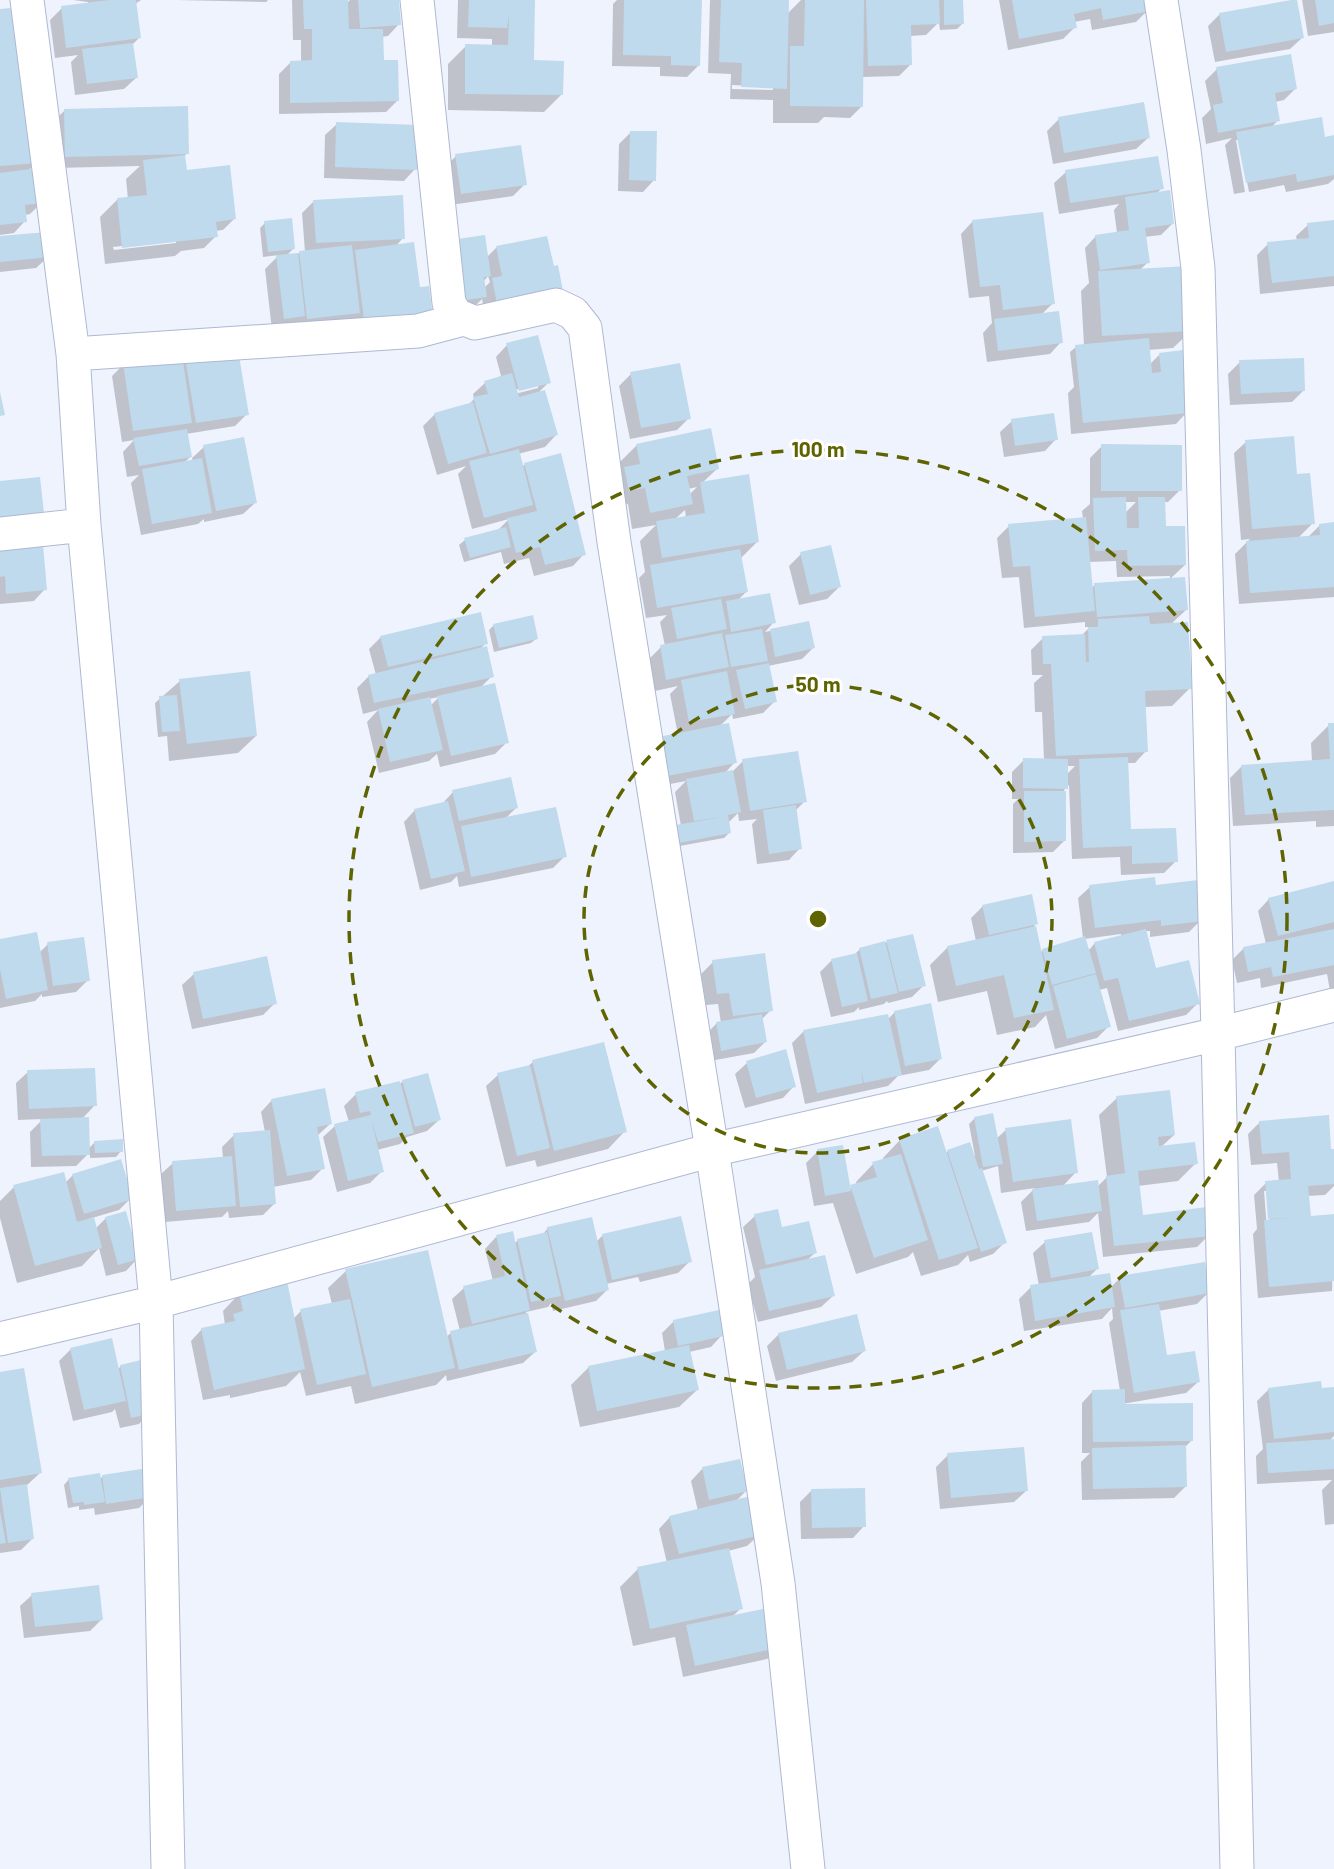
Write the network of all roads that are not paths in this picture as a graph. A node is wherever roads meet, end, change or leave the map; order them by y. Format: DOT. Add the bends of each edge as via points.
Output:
graph roads {
  1 [pos="27,0"];
  2 [pos="417,0"];
  3 [pos="1161,0"];
  4 [pos="463,319"];
  5 [pos="73,354"];
  6 [pos="85,525"];
  7 [pos="0,534"];
  8 [pos="1334,1005"];
  9 [pos="1218,1034"];
  10 [pos="712,1150"];
  11 [pos="156,1302"];
  12 [pos="0,1339"];
  13 [pos="168,1869"];
  14 [pos="808,1869"];
  15 [pos="1237,1869"];
  1 -- 5 [label="street"];
  2 -- 4 [label="street" via="449,303"];
  3 -- 9 [label="street" via="1198,268"];
  4 -- 5 [label="street" via="418,331"];
  4 -- 10 [label="street" via="475,323 556,305 573,313 585,328 614,542"];
  5 -- 6 [label="street"];
  6 -- 7 [label="street"];
  6 -- 11 [label="street"];
  8 -- 9 [label="street"];
  9 -- 10 [label="street"];
  9 -- 15 [label="street"];
  10 -- 11 [label="street"];
  10 -- 14 [label="street" via="778,1583"];
  11 -- 12 [label="street"];
  11 -- 13 [label="street"];
}
